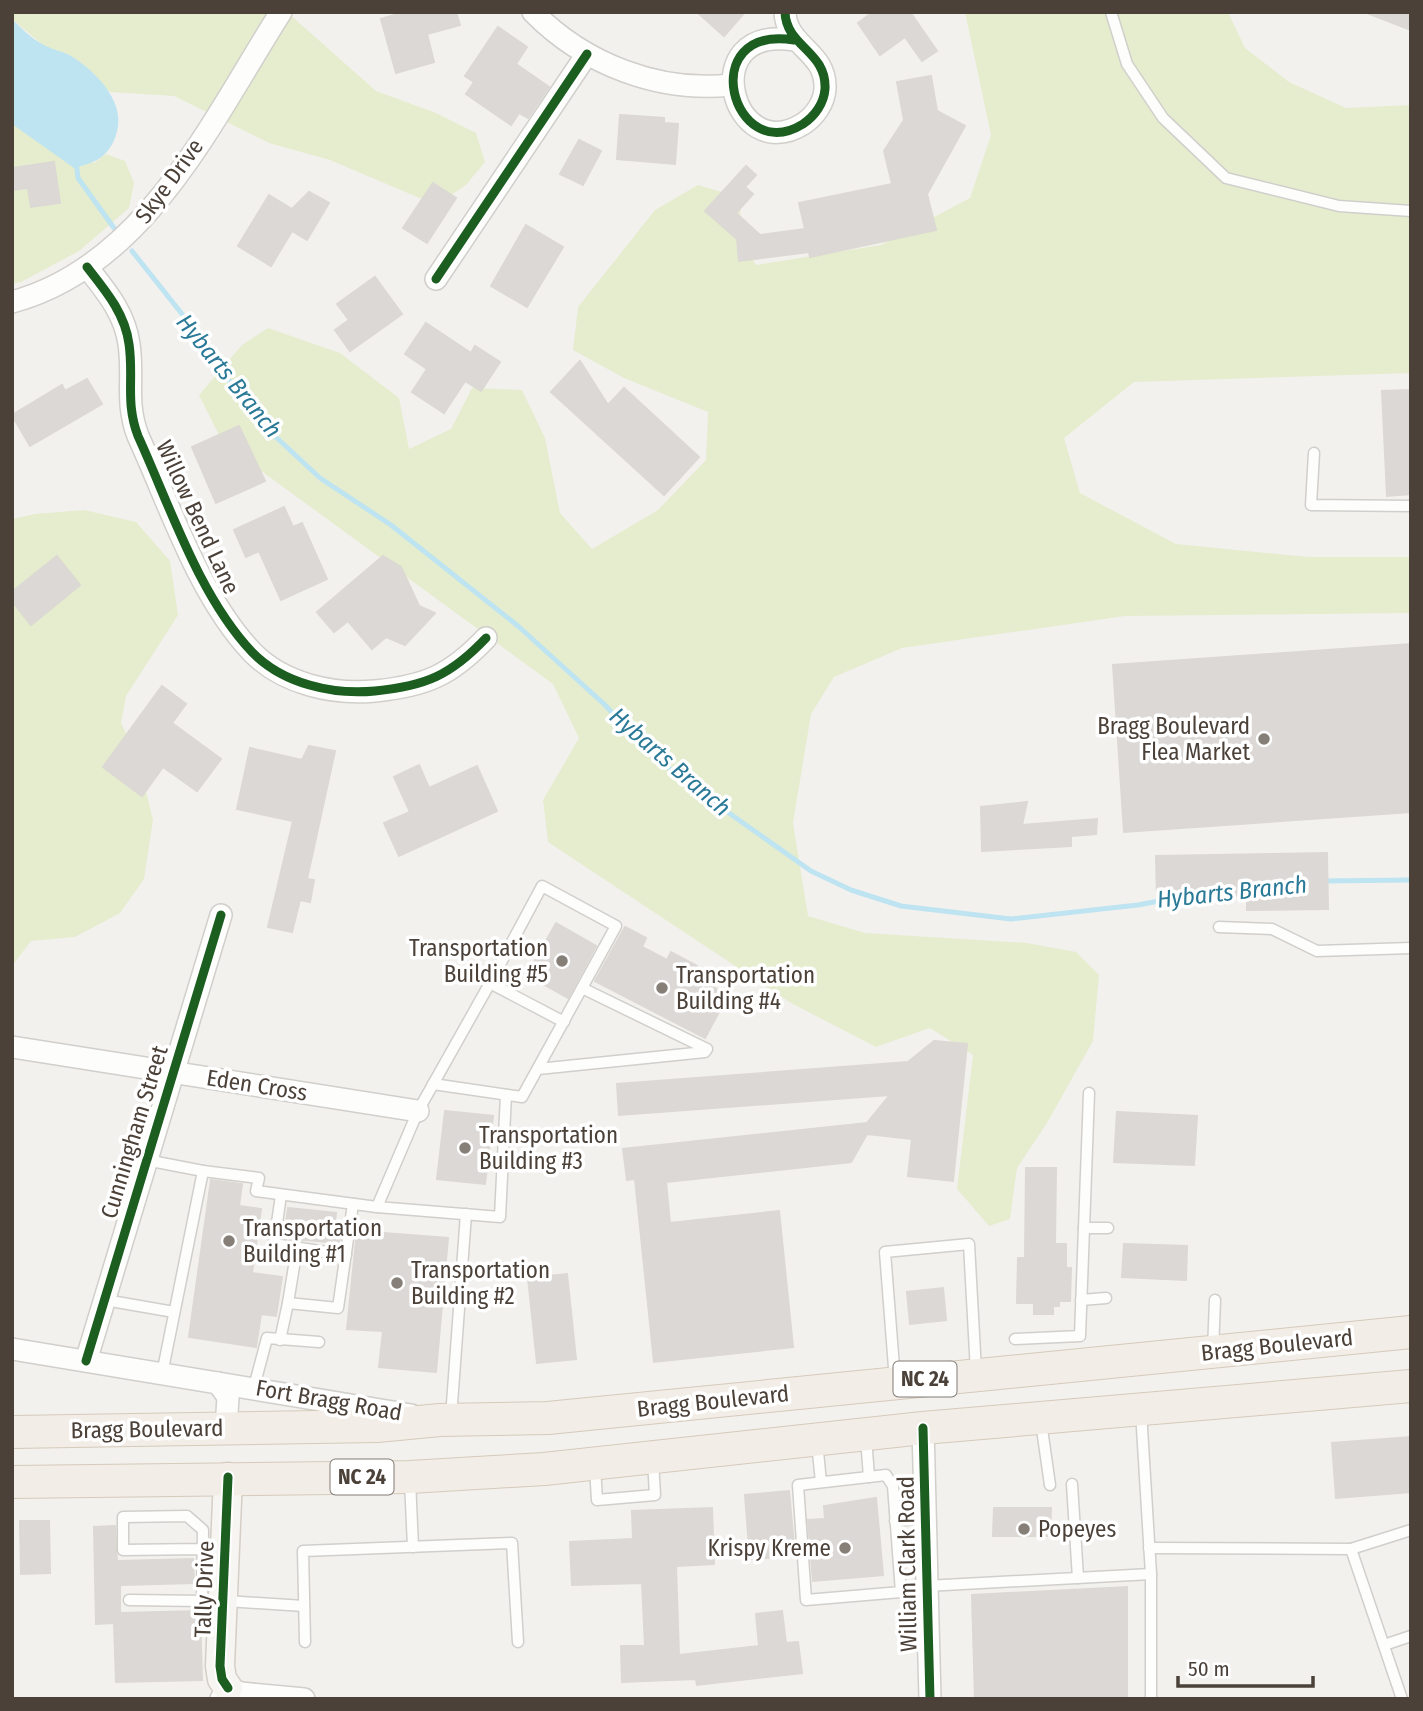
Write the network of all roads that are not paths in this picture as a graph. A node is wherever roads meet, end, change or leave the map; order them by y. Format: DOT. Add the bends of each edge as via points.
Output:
graph roads {
  1 [pos="281,12"];
  2 [pos="533,12"];
  3 [pos="785,12"];
  4 [pos="1111,12"];
  5 [pos="794,40"];
  6 [pos="587,54"];
  7 [pos="732,85"];
  8 [pos="1411,211"];
  9 [pos="87,267"];
  10 [pos="436,279"];
  11 [pos="12,302"];
  12 [pos="1314,453"];
  13 [pos="1411,506"];
  14 [pos="486,638"];
  15 [pos="221,915"];
  16 [pos="1219,927"];
  17 [pos="1411,948"];
  18 [pos="489,982"];
  19 [pos="582,988"];
  20 [pos="564,1022"];
  21 [pos="12,1047"];
  22 [pos="538,1069"];
  23 [pos="173,1071"];
  24 [pos="433,1084"];
  25 [pos="1089,1093"];
  26 [pos="506,1095"];
  27 [pos="418,1111"];
  28 [pos="146,1160"];
  29 [pos="204,1171"];
  30 [pos="281,1195"];
  31 [pos="353,1204"];
  32 [pos="377,1206"];
  33 [pos="466,1214"];
  34 [pos="1084,1228"];
  35 [pos="1108,1228"];
  36 [pos="298,1248"];
  37 [pos="346,1255"];
  38 [pos="1106,1298"];
  39 [pos="104,1300"];
  40 [pos="1081,1300"];
  41 [pos="1215,1300"];
  42 [pos="288,1303"];
  43 [pos="174,1312"];
  44 [pos="1411,1332"];
  45 [pos="1015,1339"];
  46 [pos="280,1340"];
  47 [pos="318,1342"];
  48 [pos="12,1349"];
  49 [pos="1213,1351"];
  50 [pos="1044,1352"];
  51 [pos="86,1361"];
  52 [pos="162,1374"];
  53 [pos="976,1374"];
  54 [pos="895,1382"];
  55 [pos="218,1383"];
  56 [pos="1411,1386"];
  57 [pos="254,1387"];
  58 [pos="1140,1410"];
  59 [pos="1041,1419"];
  60 [pos="445,1420"];
  61 [pos="226,1428"];
  62 [pos="923,1428"];
  63 [pos="12,1432"];
  64 [pos="866,1434"];
  65 [pos="817,1439"];
  66 [pos="228,1477"];
  67 [pos="410,1477"];
  68 [pos="869,1477"];
  69 [pos="12,1482"];
  70 [pos="821,1482"];
  71 [pos="1072,1484"];
  72 [pos="1050,1485"];
  73 [pos="925,1518"];
  74 [pos="895,1521"];
  75 [pos="214,1530"];
  76 [pos="1411,1530"];
  77 [pos="413,1547"];
  78 [pos="1149,1548"];
  79 [pos="202,1549"];
  80 [pos="1352,1549"];
  81 [pos="1151,1574"];
  82 [pos="1078,1578"];
  83 [pos="926,1589"];
  84 [pos="901,1592"];
  85 [pos="128,1600"];
  86 [pos="212,1601"];
  87 [pos="304,1606"];
  88 [pos="1411,1636"];
  89 [pos="305,1642"];
  90 [pos="518,1642"];
  91 [pos="1384,1645"];
  92 [pos="224,1693"];
  93 [pos="304,1699"];
  94 [pos="923,1699"];
  95 [pos="930,1699"];
  96 [pos="1151,1699"];
  97 [pos="1402,1699"];
  1 -- 9 [label="street, Skye Drive" via="167,192 135,229"];
  2 -- 6 [label="street"];
  3 -- 5 [label="street" via="787,30"];
  4 -- 8 [label="lane" via="1127,64 1163,118 1226,178 1339,206"];
  5 -- 7 [label="street" via="770,38 748,48 737,61"];
  5 -- 7 [label="street" via="819,60 825,75 820,107 809,119 783,131 755,125 735,103"];
  6 -- 7 [label="street" via="647,78 707,88"];
  6 -- 10 [label="street"];
  9 -- 11 [label="street, Skye Drive" via="44,291"];
  9 -- 14 [label="street, Willow Bend Lane" via="124,323 129,344 130,415 138,436 216,605 254,653 299,683 349,694 413,688 463,662"];
  12 -- 13 [label="lane" via="1311,505"];
  15 -- 23 [label="street, Cunningham Street"];
  16 -- 17 [label="lane" via="1272,929 1317,951"];
  18 -- 19 [label="lane" via="542,886 616,926"];
  18 -- 20 [label="lane"];
  18 -- 24 [label="lane"];
  19 -- 20 [label="lane"];
  19 -- 22 [label="lane" via="707,1049"];
  20 -- 22 [label="lane"];
  21 -- 23 [label="street, Eden Cross"];
  22 -- 26 [label="lane" via="522,1097"];
  23 -- 27 [label="street, Eden Cross"];
  23 -- 28 [label="street, Cunningham Street"];
  24 -- 26 [label="lane"];
  24 -- 27 [label="lane"];
  25 -- 34 [label="lane"];
  26 -- 33 [label="lane" via="500,1217"];
  27 -- 32 [label="lane"];
  28 -- 29 [label="lane"];
  28 -- 39 [label="street, Cunningham Street"];
  29 -- 30 [label="lane" via="259,1178 256,1191"];
  29 -- 43 [label="lane"];
  30 -- 31 [label="lane"];
  30 -- 36 [label="lane" via="274,1244"];
  31 -- 32 [label="lane"];
  31 -- 37 [label="lane"];
  32 -- 33 [label="lane"];
  33 -- 60 [label="lane"];
  34 -- 35 [label="lane"];
  34 -- 40 [label="lane"];
  36 -- 37 [label="lane"];
  36 -- 42 [label="lane"];
  37 -- 42 [label="lane" via="338,1308"];
  38 -- 40 [label="lane"];
  39 -- 43 [label="lane"];
  39 -- 51 [label="street, Cunningham Street"];
  40 -- 50 [label="lane" via="1080,1336"];
  41 -- 49 [label="lane"];
  42 -- 46 [label="lane"];
  43 -- 52 [label="lane"];
  44 -- 49 [label="main road, Bragg Boulevard / NC 24"];
  45 -- 50 [label="lane"];
  46 -- 47 [label="lane"];
  46 -- 57 [label="lane" via="267,1338"];
  48 -- 51 [label="street, Fort Bragg Road"];
  49 -- 50 [label="main road, Bragg Boulevard / NC 24"];
  50 -- 53 [label="main road, Bragg Boulevard / NC 24"];
  51 -- 52 [label="street, Fort Bragg Road"];
  52 -- 55 [label="street, Fort Bragg Road"];
  53 -- 54 [label="main road, Bragg Boulevard / NC 24"];
  53 -- 54 [label="lane" via="969,1244 885,1251"];
  54 -- 60 [label="main road, Bragg Boulevard / NC 24" via="548,1418"];
  55 -- 57 [label="street, Fort Bragg Road"];
  55 -- 61 [label="street, Fort Bragg Road" via="228,1397"];
  56 -- 58 [label="main road, NC 24"];
  57 -- 60 [label="street, Fort Bragg Road"];
  58 -- 59 [label="main road, NC 24"];
  58 -- 78 [label="lane"];
  59 -- 62 [label="main road, NC 24"];
  59 -- 72 [label="lane"];
  60 -- 61 [label="main road, Bragg Boulevard / NC 24" via="377,1426"];
  61 -- 63 [label="main road, Bragg Boulevard / NC 24"];
  62 -- 64 [label="main road, NC 24"];
  62 -- 73 [label="street, William Clark Road"];
  64 -- 65 [label="main road, NC 24"];
  64 -- 68 [label="lane"];
  65 -- 67 [label="main road, NC 24"];
  65 -- 70 [label="lane"];
  66 -- 67 [label="main road, NC 24"];
  66 -- 69 [label="main road, NC 24"];
  66 -- 75 [label="street, Tally Drive"];
  67 -- 77 [label="lane"];
  68 -- 70 [label="lane"];
  68 -- 74 [label="lane" via="886,1475 890,1480"];
  70 -- 84 [label="lane" via="798,1485 806,1600"];
  71 -- 82 [label="lane"];
  73 -- 74 [label="lane"];
  73 -- 83 [label="street, William Clark Road"];
  74 -- 84 [label="lane"];
  75 -- 79 [label="lane"];
  75 -- 79 [label="lane" via="187,1517 123,1517 123,1550"];
  75 -- 86 [label="street, Tally Drive"];
  76 -- 80 [label="lane"];
  77 -- 87 [label="lane" via="303,1550"];
  77 -- 90 [label="lane" via="512,1543"];
  78 -- 80 [label="lane"];
  78 -- 81 [label="lane"];
  79 -- 86 [label="lane"];
  80 -- 91 [label="lane"];
  81 -- 82 [label="lane"];
  81 -- 96 [label="lane"];
  82 -- 83 [label="lane"];
  83 -- 84 [label="lane"];
  83 -- 95 [label="street, William Clark Road"];
  85 -- 86 [label="lane"];
  86 -- 87 [label="lane"];
  86 -- 92 [label="street, Tally Drive"];
  87 -- 89 [label="lane"];
  88 -- 91 [label="lane"];
  91 -- 97 [label="lane"];
  92 -- 93 [label="street"];
  94 -- 95 [label="street"];
}
